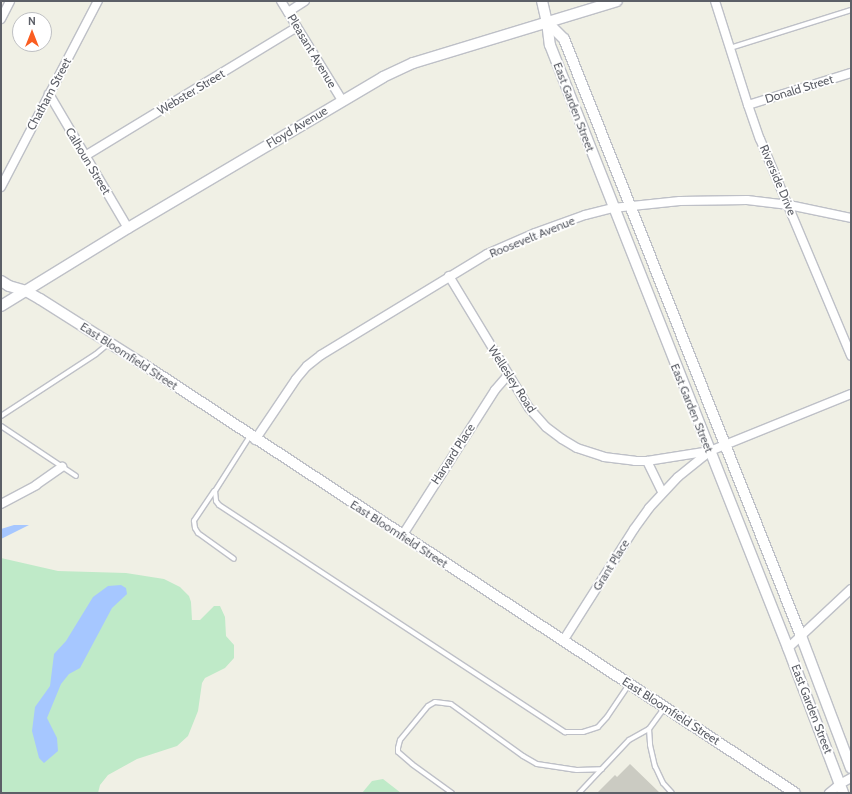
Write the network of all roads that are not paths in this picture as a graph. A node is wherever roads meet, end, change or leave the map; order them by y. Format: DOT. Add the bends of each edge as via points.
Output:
graph roads {
  1 [pos="10,1"];
  2 [pos="98,1"];
  3 [pos="281,1"];
  4 [pos="305,1"];
  5 [pos="542,1"];
  6 [pos="617,1"];
  7 [pos="715,1"];
  8 [pos="851,10"];
  9 [pos="288,12"];
  10 [pos="1,19"];
  11 [pos="547,22"];
  12 [pos="298,27"];
  13 [pos="730,48"];
  14 [pos="851,73"];
  15 [pos="49,94"];
  16 [pos="342,100"];
  17 [pos="748,105"];
  18 [pos="85,156"];
  19 [pos="1,187"];
  20 [pos="789,205"];
  21 [pos="630,206"];
  22 [pos="613,208"];
  23 [pos="851,218"];
  24 [pos="128,228"];
  25 [pos="450,276"];
  26 [pos="1,281"];
  27 [pos="26,291"];
  28 [pos="1,306"];
  29 [pos="109,343"];
  30 [pos="851,356"];
  31 [pos="508,375"];
  32 [pos="851,394"];
  33 [pos="1,416"];
  34 [pos="1,426"];
  35 [pos="252,438"];
  36 [pos="725,446"];
  37 [pos="710,451"];
  38 [pos="647,461"];
  39 [pos="62,467"];
  40 [pos="76,476"];
  41 [pos="214,491"];
  42 [pos="662,492"];
  43 [pos="1,504"];
  44 [pos="402,536"];
  45 [pos="234,559"];
  46 [pos="851,589"];
  47 [pos="801,636"];
  48 [pos="563,641"];
  49 [pos="788,648"];
  50 [pos="629,683"];
  51 [pos="664,707"];
  52 [pos="649,729"];
  53 [pos="851,768"];
  54 [pos="602,769"];
  55 [pos="851,778"];
  56 [pos="841,788"];
  57 [pos="452,793"];
  58 [pos="579,793"];
  59 [pos="672,793"];
  60 [pos="795,793"];
  61 [pos="829,793"];
  1 -- 10 [label="street"];
  2 -- 15 [label="street, Chatham Street"];
  3 -- 9 [label="street, Pleasant Avenue"];
  4 -- 9 [label="street"];
  5 -- 11 [label="street, East Garden Street"];
  6 -- 11 [label="street, Floyd Avenue"];
  7 -- 13 [label="street, Riverside Drive"];
  8 -- 13 [label="lane"];
  9 -- 12 [label="street, Pleasant Avenue"];
  11 -- 16 [label="street, Floyd Avenue" via="413,63"];
  11 -- 21 [label="street, East Garden Street" via="564,40"];
  11 -- 22 [label="street, East Garden Street" via="550,45"];
  12 -- 16 [label="street, Pleasant Avenue"];
  12 -- 18 [label="street, Webster Street"];
  13 -- 17 [label="street, Riverside Drive"];
  14 -- 17 [label="street, Donald Street"];
  15 -- 18 [label="street, Calhoun Street"];
  15 -- 19 [label="street, Chatham Street"];
  16 -- 24 [label="street, Floyd Avenue"];
  17 -- 20 [label="street, Riverside Drive"];
  18 -- 24 [label="street, Calhoun Street"];
  20 -- 21 [label="street, Roosevelt Avenue" via="747,200 709,200"];
  20 -- 23 [label="street, Roosevelt Avenue"];
  20 -- 30 [label="street, Riverside Drive"];
  21 -- 22 [label="street, Roosevelt Avenue"];
  21 -- 36 [label="street, East Garden Street"];
  22 -- 25 [label="street, Roosevelt Avenue" via="535,233 488,254"];
  22 -- 37 [label="street, East Garden Street"];
  24 -- 27 [label="street, Floyd Avenue"];
  25 -- 31 [label="street, Wellesley Road"];
  25 -- 35 [label="street, Roosevelt Avenue" via="320,355 296,378"];
  26 -- 27 [label="street, East Bloomfield Street"];
  27 -- 28 [label="street, Floyd Avenue"];
  27 -- 29 [label="street, East Bloomfield Street"];
  29 -- 33 [label="lane"];
  29 -- 35 [label="street, East Bloomfield Street"];
  31 -- 38 [label="street, Wellesley Road" via="529,408 546,427 562,439 577,448 604,457"];
  31 -- 44 [label="street, Harvard Place" via="486,403"];
  32 -- 36 [label="street, Wellesley Road"];
  34 -- 39 [label="lane"];
  35 -- 41 [label="lane"];
  35 -- 44 [label="street, East Bloomfield Street"];
  36 -- 37 [label="street, Wellesley Road"];
  36 -- 47 [label="street, East Garden Street"];
  37 -- 38 [label="street, Wellesley Road"];
  37 -- 42 [label="street, Grant Place"];
  37 -- 49 [label="street, East Garden Street"];
  38 -- 42 [label="street"];
  39 -- 40 [label="lane"];
  39 -- 43 [label="street"];
  41 -- 45 [label="lane" via="194,521 195,528 198,533"];
  41 -- 50 [label="lane" via="219,505 565,732 583,732 598,727"];
  42 -- 48 [label="street, Grant Place" via="634,529"];
  44 -- 48 [label="street, East Bloomfield Street"];
  46 -- 47 [label="street"];
  47 -- 49 [label="street"];
  47 -- 53 [label="street, East Garden Street"];
  48 -- 50 [label="street, East Bloomfield Street"];
  49 -- 56 [label="street, East Garden Street"];
  50 -- 51 [label="street, East Bloomfield Street"];
  51 -- 52 [label="lane"];
  51 -- 60 [label="street, East Bloomfield Street"];
  52 -- 54 [label="lane" via="629,740"];
  52 -- 59 [label="lane" via="655,766"];
  54 -- 57 [label="lane" via="576,770 537,764 451,704 435,702 428,706 400,740 398,752"];
  54 -- 58 [label="lane"];
  55 -- 56 [label="street"];
  56 -- 61 [label="street"];
}
